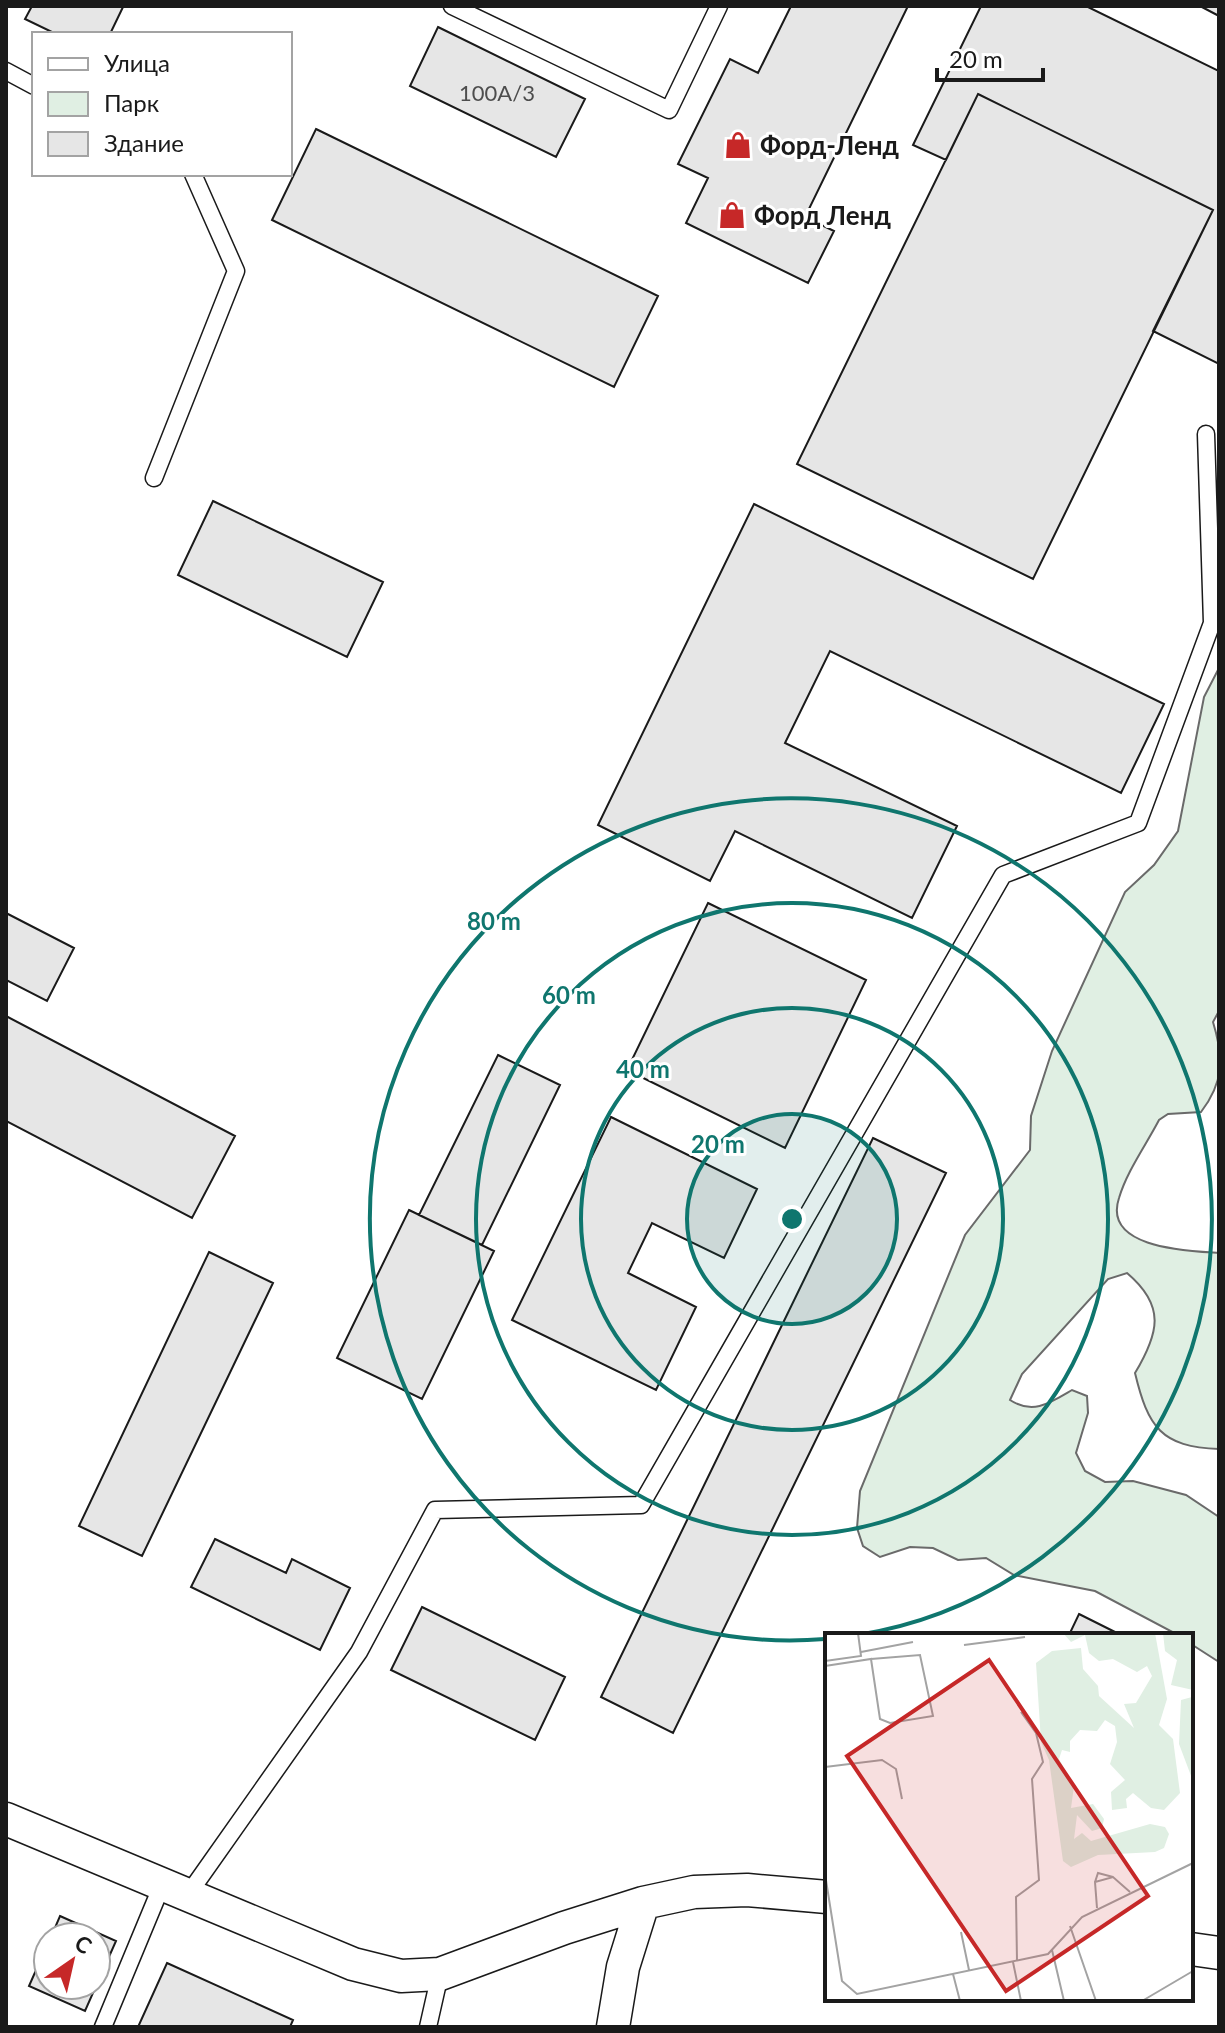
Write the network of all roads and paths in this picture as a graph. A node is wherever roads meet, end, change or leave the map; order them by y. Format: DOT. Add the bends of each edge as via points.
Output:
graph roads {
  1 [pos="452,6"];
  2 [pos="719,6"];
  3 [pos="6,71"];
  4 [pos="32,85"];
  5 [pos="194,176"];
  6 [pos="1206,434"];
  7 [pos="154,478"];
  8 [pos="6,1819"];
  9 [pos="174,1890"];
  10 [pos="825,1897"];
  11 [pos="643,1903"];
  12 [pos="1193,1949"];
  13 [pos="1219,1953"];
  14 [pos="440,1974"];
  15 [pos="103,2027"];
  16 [pos="428,2027"];
  17 [pos="613,2027"];
  1 -- 2 [label="lane" via="669,110"];
  3 -- 4 [label="lane"];
  5 -- 7 [label="lane" via="236,271"];
  6 -- 9 [label="lane" via="1212,623 1138,823 1003,875 641,1505 435,1510 359,1652"];
  8 -- 9 [label="street"];
  9 -- 14 [label="street" via="353,1964 401,1976"];
  9 -- 15 [label="lane"];
  10 -- 11 [label="street" via="747,1890 694,1892"];
  11 -- 14 [label="street"];
  11 -- 17 [label="street" via="623,1967"];
  12 -- 13 [label="street"];
  14 -- 16 [label="lane"];
}
